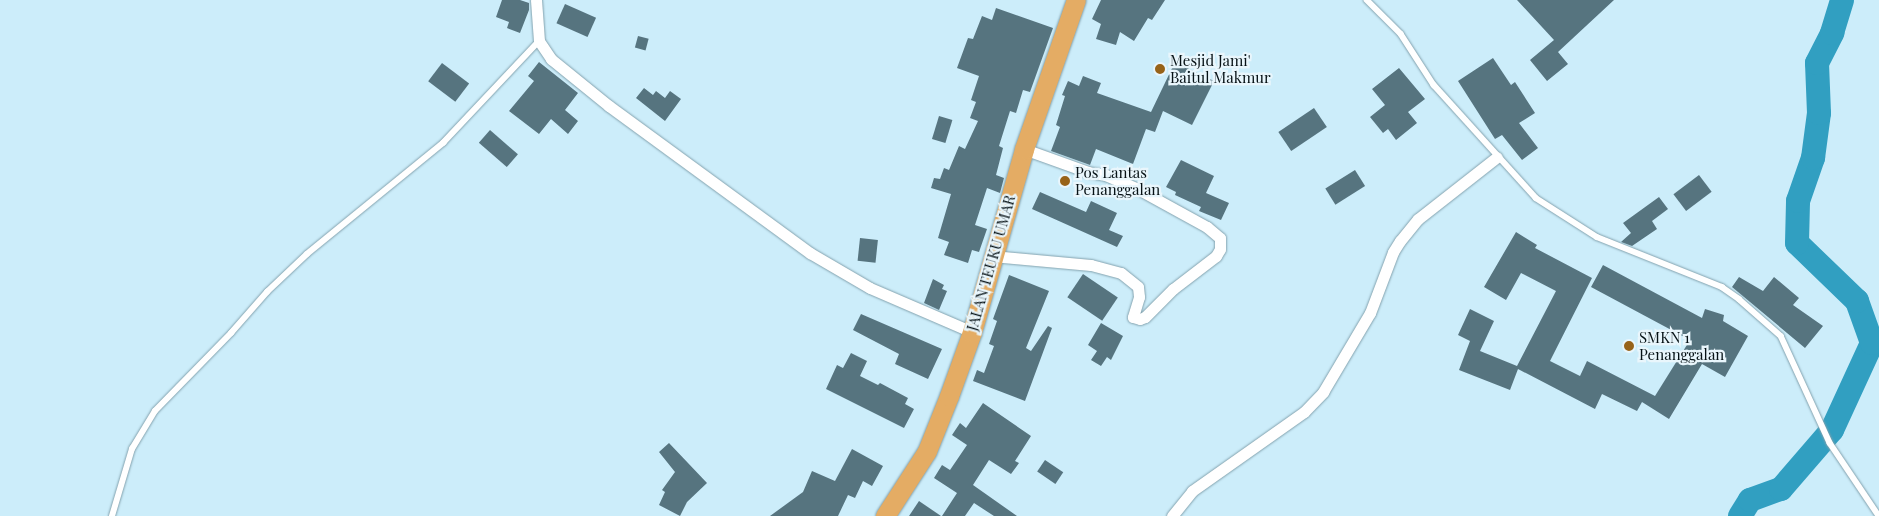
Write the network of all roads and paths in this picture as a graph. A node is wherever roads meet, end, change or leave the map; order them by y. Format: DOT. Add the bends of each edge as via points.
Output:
graph roads {
  1 [pos="536,0"];
  2 [pos="1076,0"];
  3 [pos="1367,0"];
  4 [pos="540,41"];
  5 [pos="1024,150"];
  6 [pos="1497,157"];
  7 [pos="992,256"];
  8 [pos="972,332"];
  9 [pos="112,516"];
  10 [pos="885,516"];
  11 [pos="1172,516"];
  12 [pos="1879,516"];
  1 -- 4 [label="street"];
  2 -- 5 [label="highway, JALAN TEUKU UMAR"];
  3 -- 6 [label="lane" via="1401,34 1434,85"];
  4 -- 8 [label="street" via="551,59 609,106 810,253 870,288"];
  4 -- 9 [label="lane" via="443,143 308,254 267,292 155,411 132,449"];
  5 -- 7 [label="highway, JALAN TEUKU UMAR"];
  5 -- 7 [label="street" via="1128,184 1208,228 1220,238 1220,249 1145,317 1138,319 1133,318 1139,297 1138,287 1121,273 1091,265"];
  6 -- 11 [label="street" via="1418,219 1400,241 1370,313 1323,392 1304,412 1192,491"];
  6 -- 12 [label="lane" via="1536,198 1574,224 1597,237 1722,287 1781,336 1821,427"];
  7 -- 8 [label="highway, JALAN TEUKU UMAR"];
  8 -- 10 [label="highway, JALAN TEUKU UMAR" via="927,451"];
}
